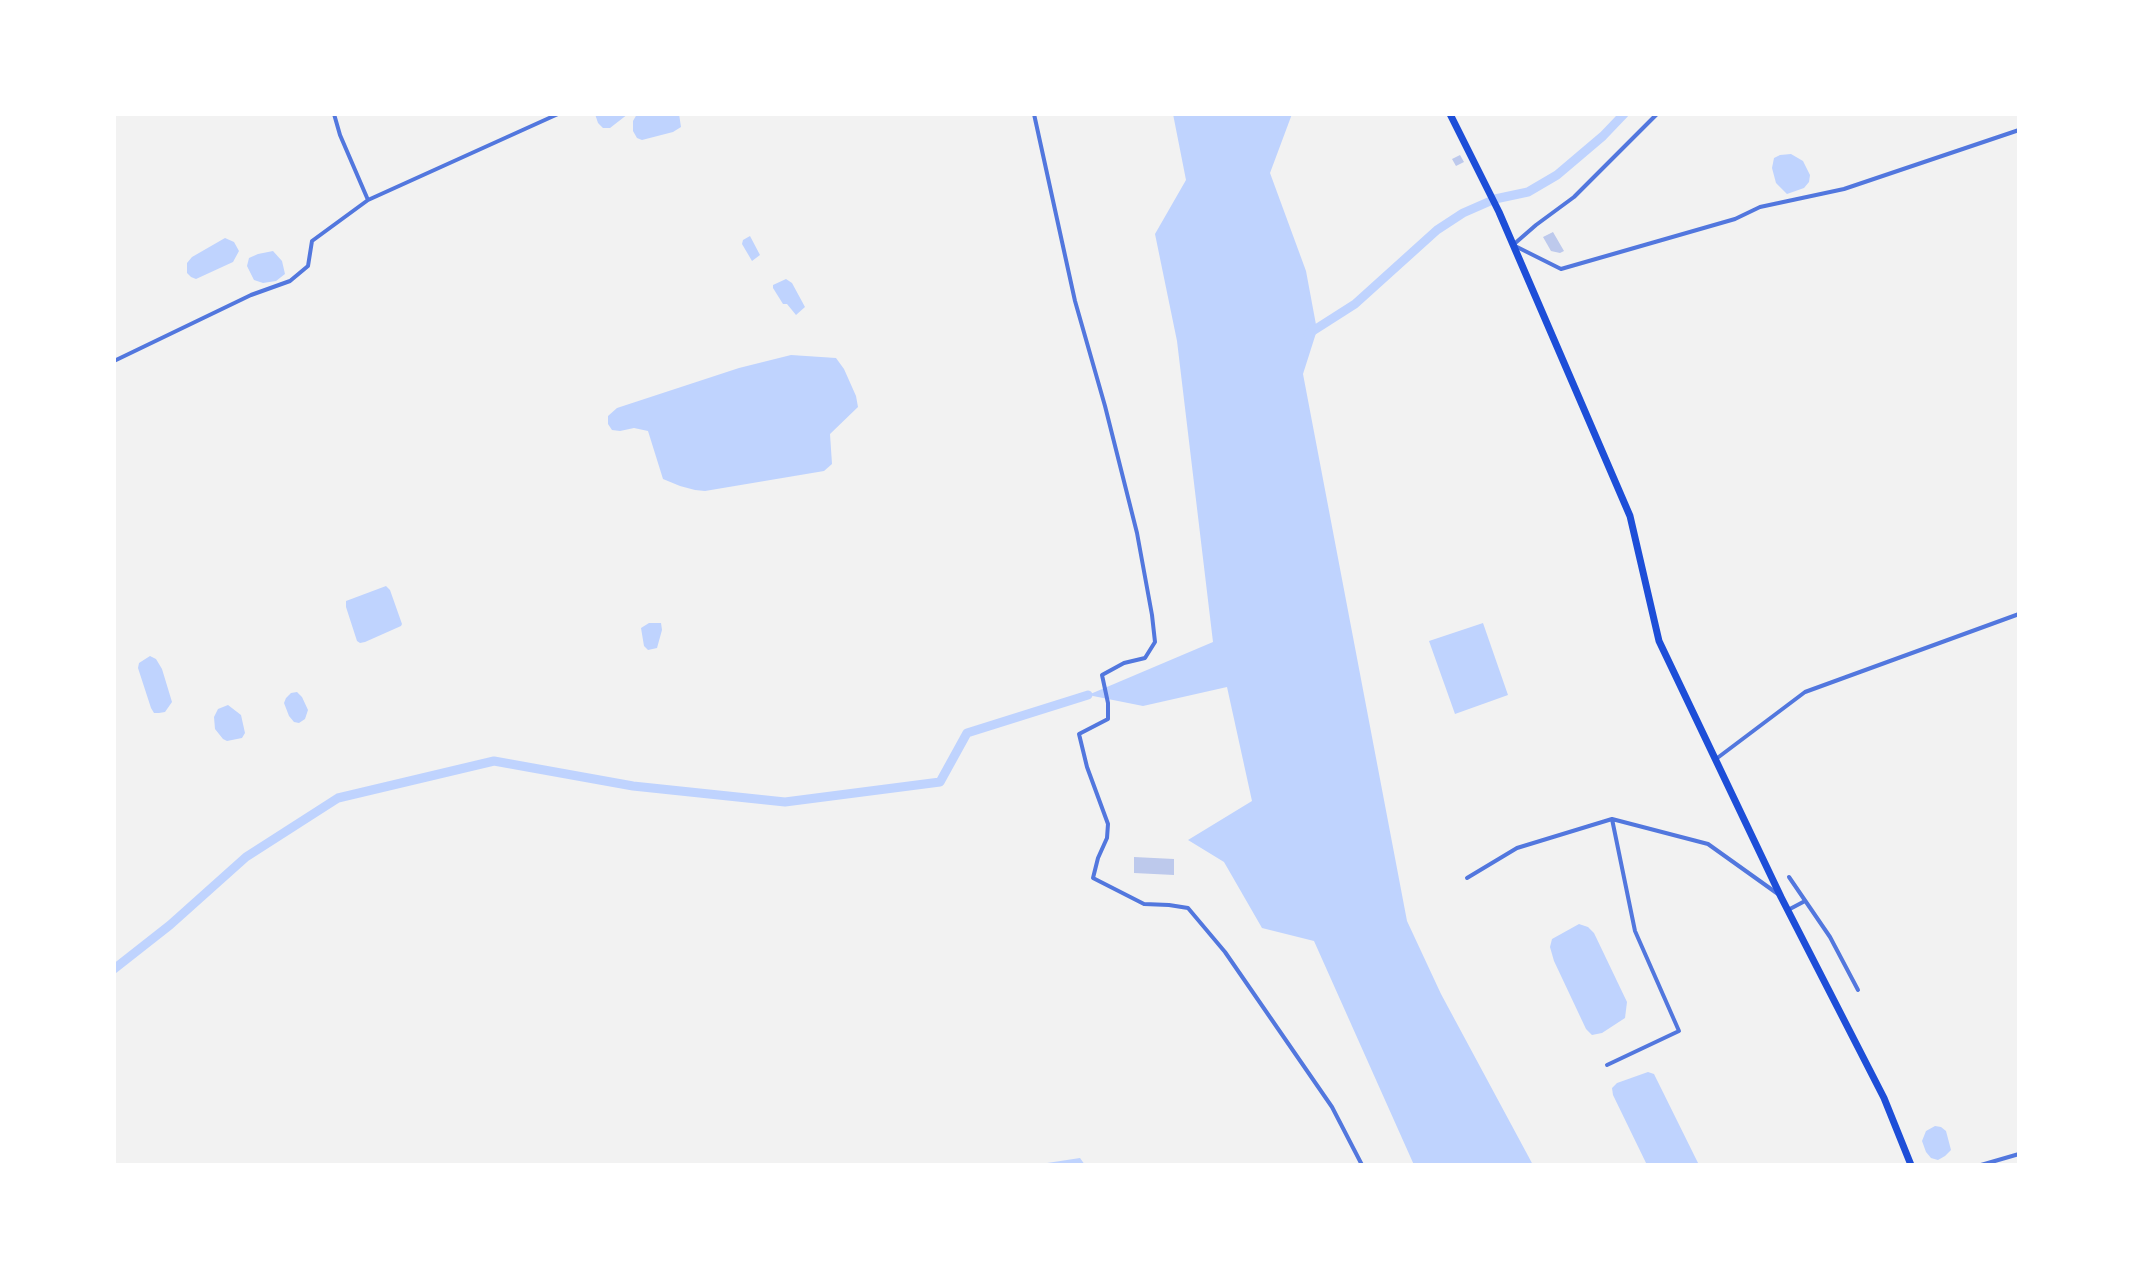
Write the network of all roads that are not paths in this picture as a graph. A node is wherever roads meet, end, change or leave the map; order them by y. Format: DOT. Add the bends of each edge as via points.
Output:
graph roads {
  1 [pos="334,114"];
  2 [pos="558,114"];
  3 [pos="1034,114"];
  4 [pos="1450,114"];
  5 [pos="1657,114"];
  6 [pos="2019,130"];
  7 [pos="368,200"];
  8 [pos="1513,245"];
  9 [pos="114,361"];
  10 [pos="2019,614"];
  11 [pos="1716,759"];
  12 [pos="1612,819"];
  13 [pos="1789,877"];
  14 [pos="1467,878"];
  15 [pos="1782,897"];
  16 [pos="1805,901"];
  17 [pos="1788,910"];
  18 [pos="1858,990"];
  19 [pos="1607,1065"];
  20 [pos="2019,1154"];
  21 [pos="1362,1165"];
  22 [pos="1911,1165"];
  23 [pos="1981,1165"];
  1 -- 7 [label="street"];
  2 -- 7 [label="street"];
  3 -- 21 [label="street" via="1075,301 1137,533 1155,642 1146,658 1124,663 1102,675 1108,719 1079,734 1108,824 1094,878 1144,904 1188,909 1225,952 1332,1107"];
  4 -- 8 [label="main road"];
  5 -- 8 [label="street" via="1574,196"];
  6 -- 8 [label="street" via="1844,189 1760,207 1735,219 1561,268"];
  7 -- 9 [label="street" via="312,241 308,266 290,281 251,295"];
  8 -- 11 [label="main road" via="1630,516 1659,641"];
  10 -- 11 [label="street" via="1805,692"];
  11 -- 15 [label="main road"];
  12 -- 14 [label="street" via="1517,848"];
  12 -- 15 [label="street" via="1708,844"];
  12 -- 19 [label="street" via="1635,931 1679,1031"];
  13 -- 16 [label="street"];
  15 -- 17 [label="main road"];
  16 -- 17 [label="street"];
  16 -- 18 [label="street" via="1830,937"];
  17 -- 22 [label="main road" via="1884,1098"];
  20 -- 23 [label="street"];
}
